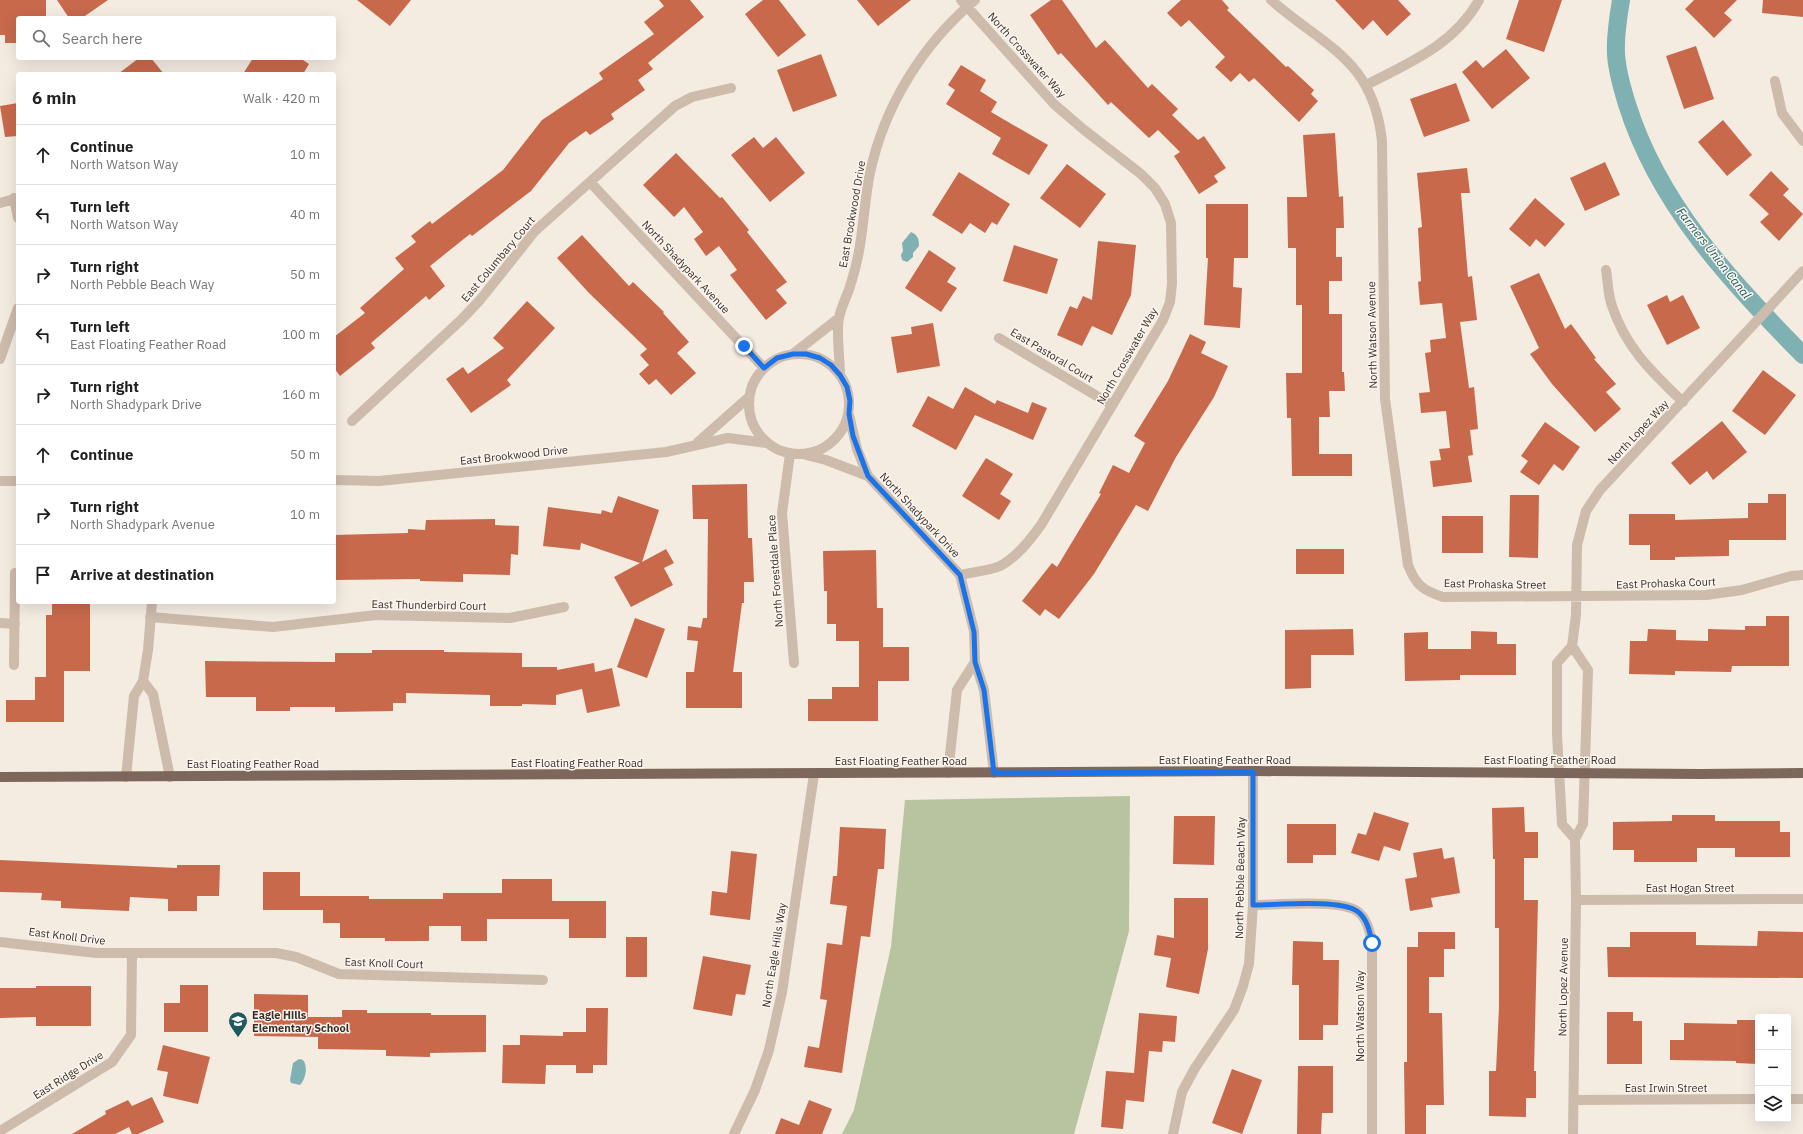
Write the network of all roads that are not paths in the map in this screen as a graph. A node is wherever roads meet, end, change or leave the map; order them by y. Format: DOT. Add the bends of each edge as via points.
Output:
graph roads {
  1 [pos="975,0"];
  2 [pos="1271,0"];
  3 [pos="1479,0"];
  4 [pos="964,3"];
  5 [pos="1775,81"];
  6 [pos="1366,85"];
  7 [pos="732,88"];
  8 [pos="1803,141"];
  9 [pos="590,182"];
  10 [pos="16,198"];
  11 [pos="0,203"];
  12 [pos="1606,270"];
  13 [pos="1803,271"];
  14 [pos="16,314"];
  15 [pos="839,318"];
  16 [pos="999,338"];
  17 [pos="793,354"];
  18 [pos="0,359"];
  19 [pos="764,368"];
  20 [pos="840,375"];
  21 [pos="749,397"];
  22 [pos="1683,402"];
  23 [pos="1112,405"];
  24 [pos="849,414"];
  25 [pos="352,421"];
  26 [pos="767,443"];
  27 [pos="696,444"];
  28 [pos="790,454"];
  29 [pos="806,455"];
  30 [pos="868,476"];
  31 [pos="336,480"];
  32 [pos="16,481"];
  33 [pos="0,482"];
  34 [pos="15,573"];
  35 [pos="960,575"];
  36 [pos="1803,575"];
  37 [pos="1417,583"];
  38 [pos="1576,597"];
  39 [pos="152,604"];
  40 [pos="564,607"];
  41 [pos="150,617"];
  42 [pos="0,623"];
  43 [pos="15,624"];
  44 [pos="1572,646"];
  45 [pos="975,662"];
  46 [pos="794,663"];
  47 [pos="14,665"];
  48 [pos="143,681"];
  49 [pos="1253,772"];
  50 [pos="1559,772"];
  51 [pos="1585,772"];
  52 [pos="948,773"];
  53 [pos="994,773"];
  54 [pos="1803,773"];
  55 [pos="814,774"];
  56 [pos="0,777"];
  57 [pos="126,777"];
  58 [pos="170,777"];
  59 [pos="1575,839"];
  60 [pos="1803,899"];
  61 [pos="1576,900"];
  62 [pos="1253,905"];
  63 [pos="0,942"];
  64 [pos="132,953"];
  65 [pos="543,980"];
  66 [pos="1755,1099"];
  67 [pos="1791,1099"];
  68 [pos="1803,1099"];
  69 [pos="1574,1100"];
  70 [pos="0,1131"];
  71 [pos="734,1134"];
  72 [pos="1173,1134"];
  73 [pos="1372,1134"];
  74 [pos="1574,1134"];
  1 -- 4 [label="street, East Brookwood Drive"];
  2 -- 6 [label="street" via="1353,66"];
  3 -- 6 [label="street" via="1462,24 1443,42 1414,61"];
  4 -- 15 [label="street, East Brookwood Drive" via="911,72 882,130 870,172 852,282"];
  4 -- 23 [label="street, North Crosswater Way" via="1054,104 1141,174 1155,188 1165,204 1171,223 1170,302 1163,320"];
  5 -- 8 [label="street" via="1782,113"];
  6 -- 37 [label="street, North Watson Avenue" via="1379,118 1382,141 1385,399 1408,565"];
  7 -- 9 [label="street, East Columbary Court" via="692,98 675,106"];
  9 -- 19 [label="street, North Shadypark Avenue"];
  9 -- 25 [label="street, East Columbary Court" via="535,231 462,320"];
  10 -- 11 [label="street"];
  12 -- 22 [label="street" via="1612,305 1626,338 1646,366"];
  13 -- 22 [label="street, North Lopez Way"];
  14 -- 18 [label="street"];
  15 -- 17 [label="street"];
  15 -- 20 [label="street, East Brookwood Drive"];
  16 -- 23 [label="street, East Pastoral Court"];
  17 -- 19 [label="street" via="777,358"];
  17 -- 20 [label="street" via="820,358"];
  19 -- 21 [label="street" via="754,381"];
  20 -- 24 [label="street" via="847,387"];
  21 -- 26 [label="street" via="749,414 753,425"];
  21 -- 27 [label="street, East Brookwood Drive"];
  22 -- 38 [label="street, North Lopez Way" via="1600,490 1586,511 1577,545"];
  23 -- 35 [label="street, North Crosswater Way" via="1030,541 999,566"];
  24 -- 29 [label="street" via="834,442"];
  24 -- 30 [label="street, North Shadypark Drive" via="857,449"];
  26 -- 27 [label="street, East Brookwood Drive" via="728,438"];
  26 -- 28 [label="street" via="777,450"];
  27 -- 31 [label="street, East Brookwood Drive" via="666,452 379,481"];
  28 -- 29 [label="street"];
  28 -- 46 [label="street, North Forestdale Place" via="782,513"];
  29 -- 30 [label="street, North Shadypark Drive"];
  30 -- 35 [label="street, North Shadypark Drive"];
  32 -- 33 [label="street"];
  34 -- 43 [label="street"];
  35 -- 45 [label="street, North Shadypark Drive" via="974,632"];
  36 -- 38 [label="street, East Prohaska Court" via="1742,590 1706,595"];
  37 -- 38 [label="street, East Prohaska Street" via="1428,592 1443,597"];
  38 -- 44 [label="street, North Lopez Way"];
  39 -- 41 [label="street"];
  40 -- 41 [label="street, East Thunderbird Court" via="510,618 376,615 273,627"];
  41 -- 48 [label="street"];
  42 -- 43 [label="street"];
  43 -- 47 [label="street"];
  44 -- 50 [label="street" via="1557,663"];
  44 -- 51 [label="street" via="1588,670"];
  45 -- 52 [label="street" via="957,690"];
  45 -- 53 [label="street, North Shadypark Drive" via="984,690"];
  48 -- 57 [label="street" via="134,696"];
  48 -- 58 [label="street" via="153,694"];
  49 -- 50 [label="main road, East Floating Feather Road"];
  49 -- 53 [label="main road, East Floating Feather Road"];
  49 -- 62 [label="street, North Pebble Beach Way"];
  50 -- 51 [label="main road, East Floating Feather Road"];
  50 -- 59 [label="street" via="1562,824"];
  51 -- 54 [label="main road, East Floating Feather Road"];
  51 -- 59 [label="street, North Lopez Avenue" via="1583,824"];
  52 -- 53 [label="main road, East Floating Feather Road"];
  52 -- 55 [label="main road, East Floating Feather Road"];
  55 -- 58 [label="main road, East Floating Feather Road"];
  55 -- 71 [label="street, North Eagle Hills Way" via="782,992 769,1050 755,1090"];
  56 -- 57 [label="main road, East Floating Feather Road"];
  57 -- 58 [label="main road, East Floating Feather Road"];
  59 -- 61 [label="street, North Lopez Avenue"];
  60 -- 61 [label="street, East Hogan Street"];
  61 -- 69 [label="street, North Lopez Avenue"];
  62 -- 72 [label="street, North Pebble Beach Way" via="1252,938 1243,986 1234,1010 1194,1068 1182,1092"];
  62 -- 73 [label="street, North Watson Way" via="1339,904 1357,911 1368,925 1372,943"];
  63 -- 64 [label="street, East Knoll Drive" via="96,953"];
  64 -- 65 [label="street, East Knoll Court" via="276,953 296,957 339,974"];
  64 -- 70 [label="street, East Ridge Drive" via="130,1035 112,1062"];
  66 -- 69 [label="street, East Irwin Street"];
  67 -- 68 [label="street"];
  69 -- 74 [label="street, North Lopez Avenue"];
}
